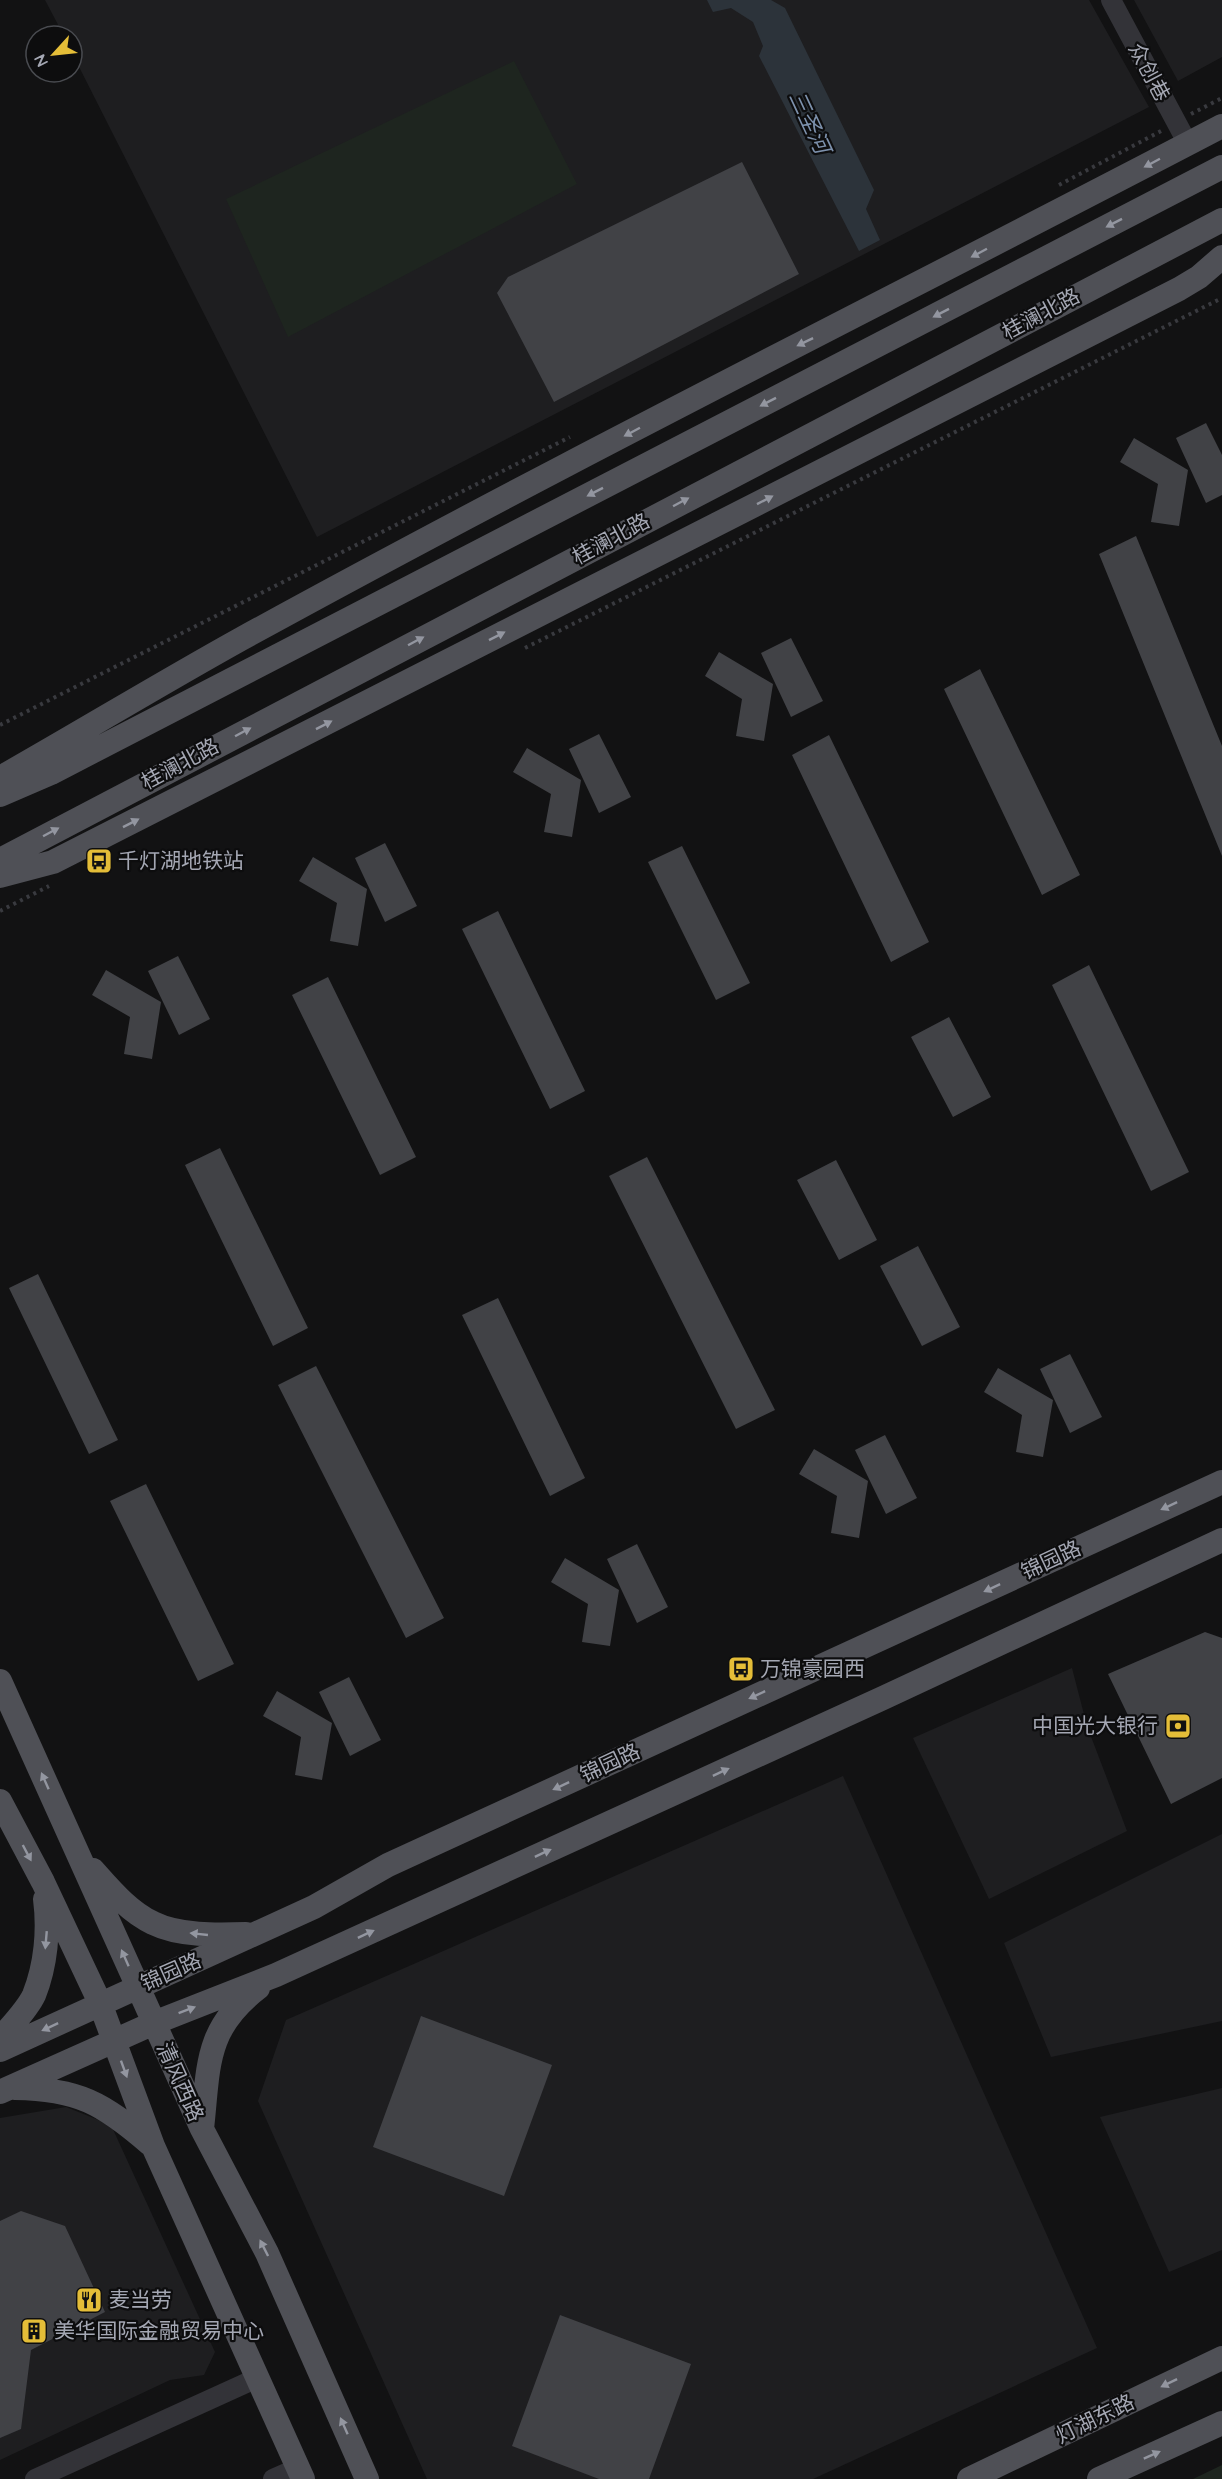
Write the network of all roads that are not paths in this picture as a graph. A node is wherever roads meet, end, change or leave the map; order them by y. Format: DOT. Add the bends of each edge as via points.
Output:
graph roads {
  1 [pos="1111,0"];
  2 [pos="1222,126"];
  3 [pos="1188,144"];
  4 [pos="1222,167"];
  5 [pos="1222,220"];
  6 [pos="1222,257"];
  7 [pos="0,778"];
  8 [pos="0,795"];
  9 [pos="0,860"];
  10 [pos="0,876"];
  11 [pos="1222,1482"];
  12 [pos="1222,1540"];
  13 [pos="0,1681"];
  14 [pos="0,1801"];
  15 [pos="79,1856"];
  16 [pos="43,1882"];
  17 [pos="257,1934"];
  18 [pos="276,1975"];
  19 [pos="138,1987"];
  20 [pos="100,2003"];
  21 [pos="154,2023"];
  22 [pos="0,2039"];
  23 [pos="114,2042"];
  24 [pos="0,2050"];
  25 [pos="3,2090"];
  26 [pos="202,2129"];
  27 [pos="153,2146"];
  28 [pos="1222,2358"];
  29 [pos="257,2378"];
  30 [pos="1222,2423"];
  31 [pos="300,2473"];
  32 [pos="35,2479"];
  33 [pos="273,2479"];
  34 [pos="367,2479"];
  35 [pos="969,2479"];
  36 [pos="1099,2479"];
  1 -- 3 [label="street, 众创巷"];
  2 -- 3 [label="main road"];
  3 -- 7 [label="main road, one-way" via="252,633"];
  4 -- 8 [label="main road, one-way" via="51,773"];
  9 -- 5 [label="main road, 桂澜北路, one-way"];
  10 -- 6 [label="main road, one-way" via="53,862 1179,289"];
  11 -- 17 [label="main road, 锦园路, one-way" via="388,1865"];
  18 -- 12 [label="main road, one-way"];
  15 -- 13 [label="main road, 清风西路, one-way"];
  14 -- 16 [label="main road, one-way"];
  17 -- 15 [label="main road, one-way" via="189,1933 153,1924 123,1903"];
  19 -- 15 [label="main road, 清风西路, one-way"];
  16 -- 20 [label="main road"];
  16 -- 22 [label="main road, one-way" via="48,1920 44,1958 33,1996"];
  17 -- 19 [label="main road, 锦园路"];
  21 -- 18 [label="main road, one-way"];
  18 -- 26 [label="main road" via="243,2000 226,2019 212,2046"];
  19 -- 20 [label="main road, 锦园路"];
  19 -- 21 [label="main road, 清风西路"];
  20 -- 23 [label="main road"];
  20 -- 24 [label="main road, 锦园路, one-way"];
  21 -- 23 [label="main road"];
  21 -- 26 [label="main road, 清风西路"];
  23 -- 25 [label="main road"];
  23 -- 27 [label="main road, one-way"];
  25 -- 27 [label="main road" via="45,2088 80,2096 120,2118"];
  34 -- 26 [label="main road, 清风西路, one-way" via="267,2253"];
  27 -- 29 [label="main road"];
  28 -- 35 [label="main road, 灯湖东路, one-way"];
  29 -- 31 [label="main road"];
  29 -- 32 [label="street"];
  36 -- 30 [label="main road, one-way"];
  31 -- 33 [label="street"];
}
